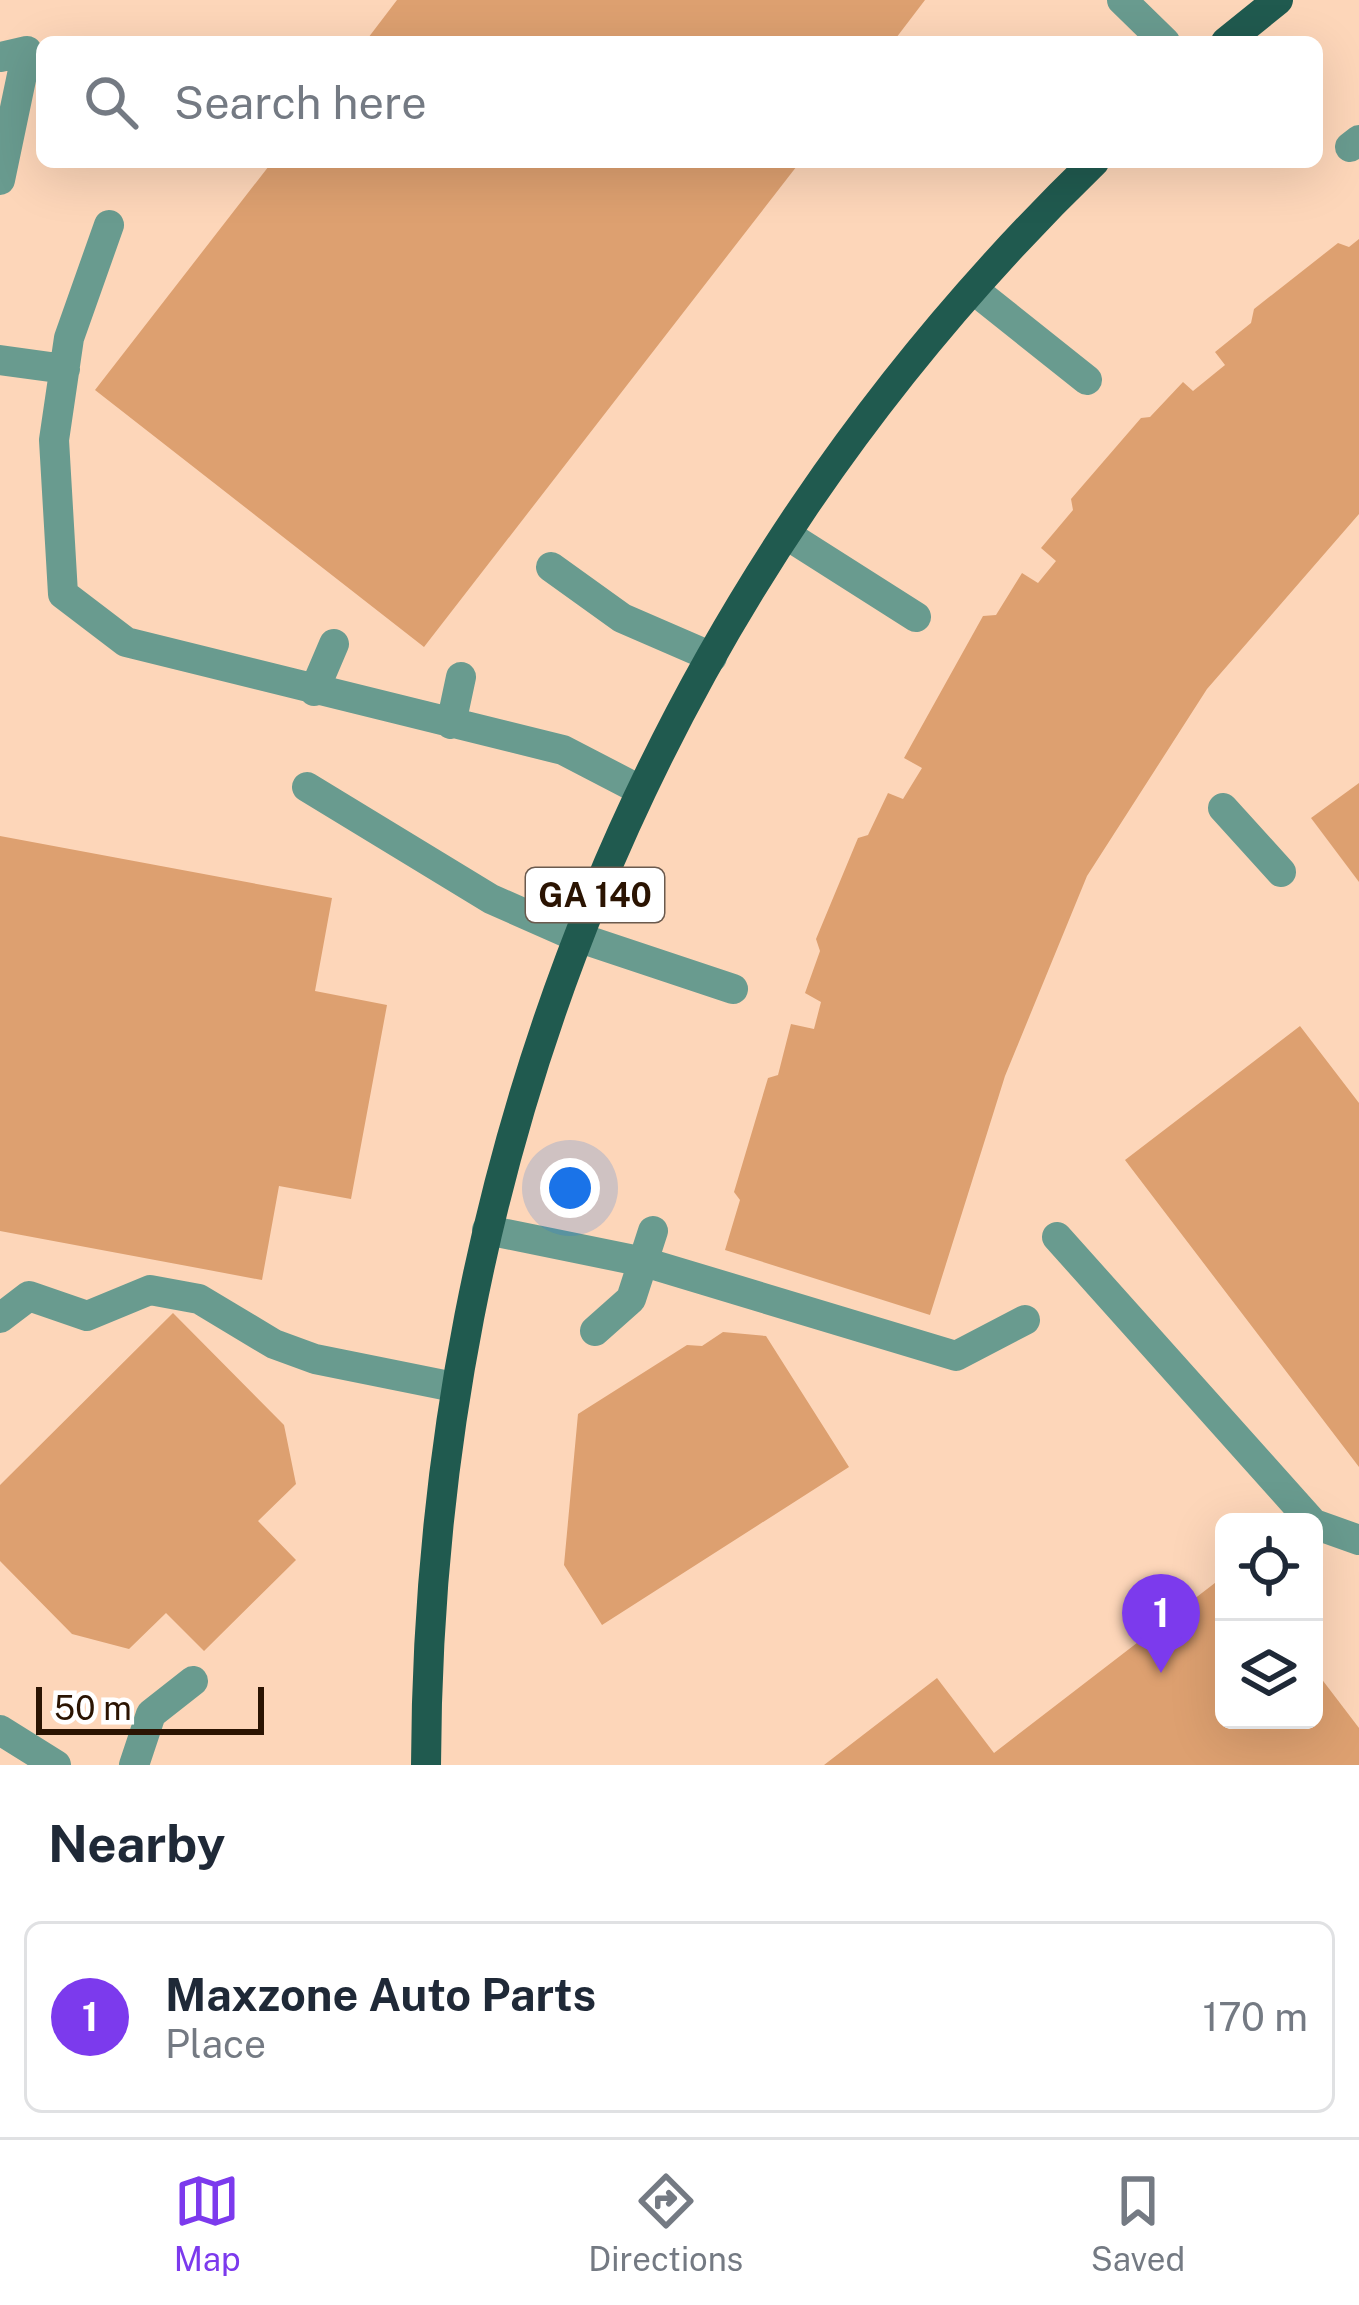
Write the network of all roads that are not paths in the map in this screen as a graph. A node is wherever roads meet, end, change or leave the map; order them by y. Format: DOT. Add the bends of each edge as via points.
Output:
graph roads {
  1 [pos="1123,0"];
  2 [pos="1278,0"];
  3 [pos="1159,36"];
  4 [pos="1233,36"];
  5 [pos="0,57"];
  6 [pos="1088,168"];
  7 [pos="0,180"];
  8 [pos="109,225"];
  9 [pos="974,290"];
  10 [pos="0,360"];
  11 [pos="64,370"];
  12 [pos="1087,380"];
  13 [pos="787,535"];
  14 [pos="551,567"];
  15 [pos="916,617"];
  16 [pos="334,644"];
  17 [pos="712,657"];
  18 [pos="461,677"];
  19 [pos="314,691"];
  20 [pos="451,724"];
  21 [pos="307,787"];
  22 [pos="640,790"];
  23 [pos="1223,808"];
  24 [pos="1280,872"];
  25 [pos="577,937"];
  26 [pos="733,989"];
  27 [pos="487,1230"];
  28 [pos="652,1231"];
  29 [pos="1057,1237"];
  30 [pos="644,1262"];
  31 [pos="0,1318"];
  32 [pos="1025,1320"];
  33 [pos="595,1330"];
  34 [pos="454,1387"];
  35 [pos="1304,1513"];
  36 [pos="1323,1527"];
  37 [pos="1359,1540"];
  38 [pos="193,1681"];
  39 [pos="4,1740"];
  40 [pos="56,1765"];
  41 [pos="134,1765"];
  42 [pos="426,1765"];
  1 -- 3 [label="street"];
  2 -- 4 [label="main road"];
  5 -- 7 [label="street" via="27,51"];
  6 -- 9 [label="main road, GA 140"];
  8 -- 11 [label="street"];
  9 -- 12 [label="street"];
  9 -- 13 [label="main road, GA 140" via="878,401"];
  10 -- 11 [label="street"];
  11 -- 19 [label="street" via="54,440 63,594 126,642"];
  13 -- 15 [label="street"];
  13 -- 17 [label="main road, GA 140"];
  14 -- 17 [label="street" via="622,618"];
  16 -- 19 [label="street"];
  17 -- 22 [label="main road, GA 140"];
  18 -- 20 [label="street"];
  19 -- 20 [label="street"];
  20 -- 22 [label="street" via="563,750"];
  21 -- 25 [label="street" via="491,899"];
  22 -- 25 [label="main road, GA 140"];
  23 -- 24 [label="street"];
  25 -- 26 [label="street"];
  25 -- 27 [label="main road, GA 140" via="532,1059"];
  27 -- 30 [label="street"];
  27 -- 34 [label="main road, GA 140"];
  28 -- 30 [label="street"];
  29 -- 35 [label="street"];
  30 -- 32 [label="street" via="956,1356"];
  30 -- 33 [label="street" via="631,1299"];
  31 -- 34 [label="street" via="29,1296 87,1316 150,1290 199,1299 315,1359"];
  34 -- 42 [label="main road, GA 140" via="426,1625"];
  36 -- 37 [label="street"];
  38 -- 41 [label="street" via="151,1714"];
  39 -- 40 [label="street"];
}
